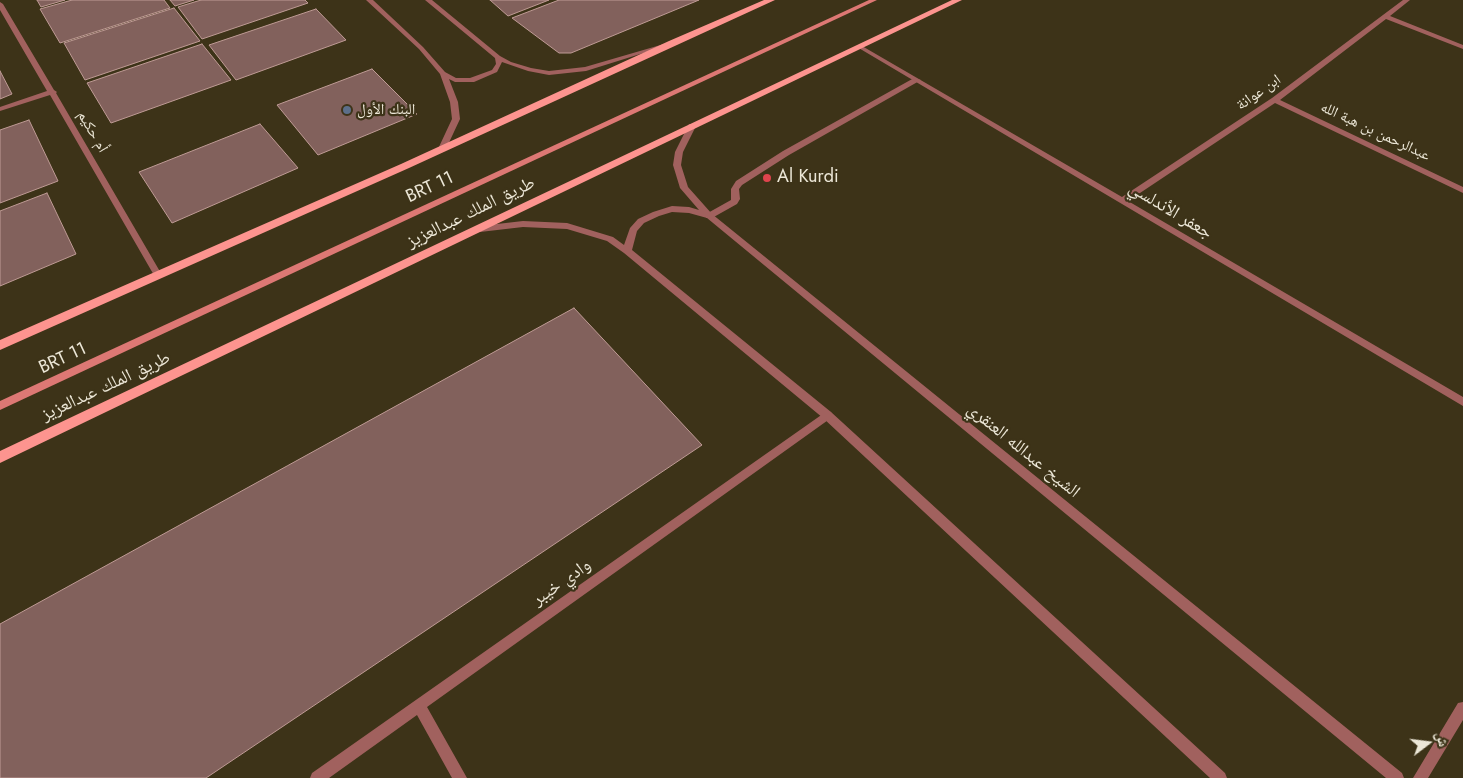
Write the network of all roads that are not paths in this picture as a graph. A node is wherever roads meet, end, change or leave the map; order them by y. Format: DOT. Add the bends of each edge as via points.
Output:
graph roads {
  1 [pos="369,0"];
  2 [pos="428,0"];
  3 [pos="771,0"];
  4 [pos="874,0"];
  5 [pos="958,0"];
  6 [pos="1407,0"];
  7 [pos="0,5"];
  8 [pos="1386,17"];
  9 [pos="672,43"];
  10 [pos="860,47"];
  11 [pos="1463,47"];
  12 [pos="498,57"];
  13 [pos="443,73"];
  14 [pos="917,80"];
  15 [pos="52,92"];
  16 [pos="1275,100"];
  17 [pos="0,109"];
  18 [pos="692,126"];
  19 [pos="442,149"];
  20 [pos="1463,190"];
  21 [pos="1122,201"];
  22 [pos="709,216"];
  23 [pos="480,229"];
  24 [pos="627,251"];
  25 [pos="158,275"];
  26 [pos="0,344"];
  27 [pos="1463,402"];
  28 [pos="0,406"];
  29 [pos="826,415"];
  30 [pos="0,457"];
  31 [pos="419,706"];
  32 [pos="1463,708"];
  33 [pos="317,778"];
  34 [pos="460,778"];
  35 [pos="1220,778"];
  36 [pos="1396,778"];
  37 [pos="1420,778"];
  1 -- 13 [label="street"];
  2 -- 12 [label="street"];
  3 -- 9 [label="main road"];
  4 -- 28 [label="main road, BRT 11"];
  5 -- 10 [label="main road, طريق الملك عبدالعزيز"];
  6 -- 8 [label="street, ابن عوانة"];
  7 -- 15 [label="street, أم حكيم"];
  8 -- 11 [label="street"];
  8 -- 16 [label="street, ابن عوانة"];
  9 -- 12 [label="street" via="586,69 549,73 530,70"];
  9 -- 19 [label="main road"];
  10 -- 14 [label="street, جعفر الأندلسي"];
  10 -- 18 [label="main road, طريق الملك عبدالعزيز"];
  12 -- 13 [label="street" via="495,71 471,80 455,80"];
  13 -- 19 [label="street" via="454,102 456,119"];
  14 -- 21 [label="street, جعفر الأندلسي"];
  14 -- 22 [label="street" via="739,183 734,202"];
  15 -- 17 [label="street"];
  15 -- 25 [label="street, أم حكيم"];
  16 -- 20 [label="street, عبدالرحمن بن هبة الله"];
  16 -- 21 [label="street, ابن عوانة"];
  18 -- 22 [label="street, الشيخ عبدالله العنقري" via="679,152 677,165 684,188"];
  18 -- 23 [label="main road, طريق الملك عبدالعزيز"];
  19 -- 25 [label="main road"];
  21 -- 27 [label="street, جعفر الأندلسي"];
  22 -- 24 [label="street" via="689,210 656,214 641,221 633,230"];
  22 -- 36 [label="street, الشيخ عبدالله العنقري"];
  23 -- 24 [label="street" via="523,224 567,226 610,239"];
  23 -- 30 [label="main road, طريق الملك عبدالعزيز"];
  24 -- 29 [label="street"];
  25 -- 26 [label="main road"];
  29 -- 31 [label="street, وادي خيبر"];
  29 -- 35 [label="street"];
  31 -- 33 [label="street, وادي خيبر"];
  31 -- 34 [label="street"];
  32 -- 37 [label="street"];
}
